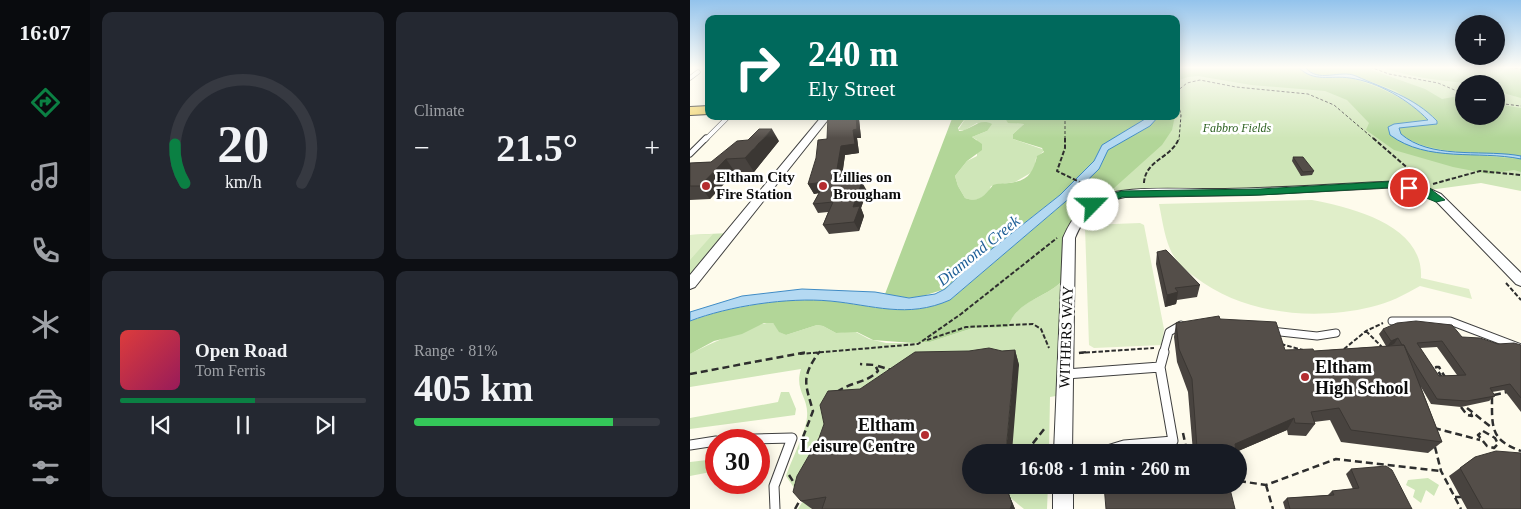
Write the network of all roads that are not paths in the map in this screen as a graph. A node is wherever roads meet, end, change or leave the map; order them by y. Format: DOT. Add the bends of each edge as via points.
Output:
graph roads {
  1 [pos="705,110"];
  2 [pos="690,111"];
  3 [pos="725,120"];
  4 [pos="824,120"];
  5 [pos="690,154"];
  6 [pos="1521,282"];
  7 [pos="690,284"];
  8 [pos="1392,321"];
  9 [pos="1193,323"];
  10 [pos="1264,330"];
  11 [pos="1336,333"];
  12 [pos="1521,348"];
  13 [pos="1160,367"];
  14 [pos="1065,374"];
  15 [pos="770,437"];
  16 [pos="705,442"];
  17 [pos="1063,444"];
  18 [pos="1136,444"];
  19 [pos="690,445"];
  20 [pos="1057,494"];
  21 [pos="775,509"];
  22 [pos="1063,509"];
  1 -- 2 [label="main road"];
  3 -- 5 [label="lane"];
  4 -- 7 [label="street"];
  6 -- 14 [label="street, WITHERS WAY" via="1425,187 1132,195 1101,199 1077,223 1069,242"];
  8 -- 12 [label="lane" via="1450,321"];
  9 -- 13 [label="lane" via="1168,332"];
  10 -- 11 [label="lane" via="1317,336"];
  13 -- 14 [label="lane"];
  13 -- 18 [label="lane" via="1173,441"];
  14 -- 17 [label="street, WITHERS WAY"];
  15 -- 21 [label="lane" via="792,438 774,486"];
  16 -- 19 [label="lane"];
  20 -- 22 [label="street"];
}
